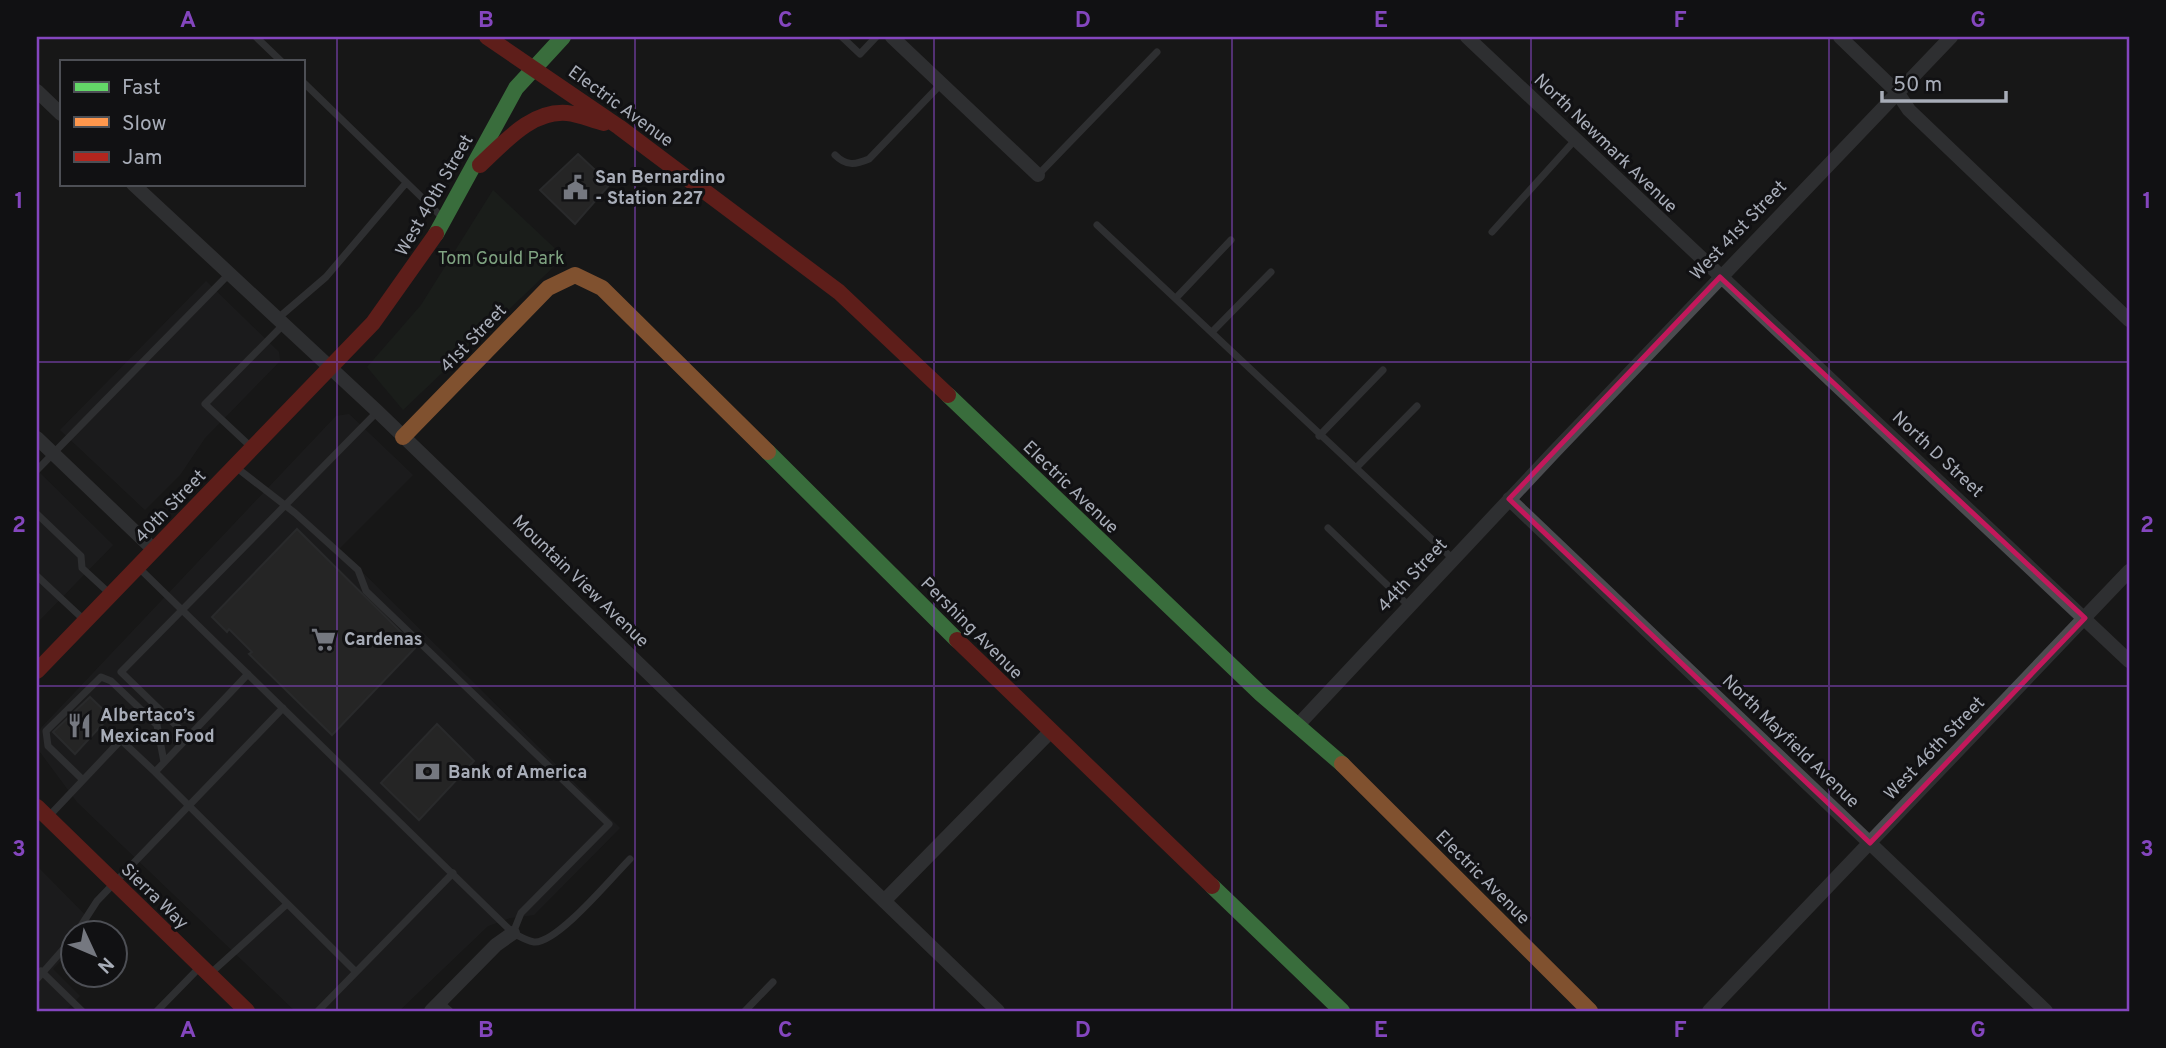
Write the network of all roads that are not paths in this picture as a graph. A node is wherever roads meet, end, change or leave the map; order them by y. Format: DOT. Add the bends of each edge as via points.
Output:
graph roads {
  1 [pos="256,37"];
  2 [pos="487,37"];
  3 [pos="563,37"];
  4 [pos="842,37"];
  5 [pos="876,37"];
  6 [pos="892,37"];
  7 [pos="1467,37"];
  8 [pos="1840,37"];
  9 [pos="1951,37"];
  10 [pos="1157,52"];
  11 [pos="280,60"];
  12 [pos="535,67"];
  13 [pos="304,83"];
  14 [pos="941,84"];
  15 [pos="37,91"];
  16 [pos="1897,92"];
  17 [pos="60,113"];
  18 [pos="619,127"];
  19 [pos="1575,140"];
  20 [pos="835,155"];
  21 [pos="472,172"];
  22 [pos="1038,176"];
  23 [pos="406,183"];
  24 [pos="135,186"];
  25 [pos="445,220"];
  26 [pos="1097,225"];
  27 [pos="1492,232"];
  28 [pos="1231,240"];
  29 [pos="1271,272"];
  30 [pos="228,275"];
  31 [pos="575,275"];
  32 [pos="1720,277"];
  33 [pos="1176,298"];
  34 [pos="2129,320"];
  35 [pos="280,322"];
  36 [pos="1212,332"];
  37 [pos="331,369"];
  38 [pos="1383,370"];
  39 [pos="1417,406"];
  40 [pos="378,412"];
  41 [pos="1320,436"];
  42 [pos="403,437"];
  43 [pos="37,438"];
  44 [pos="253,449"];
  45 [pos="1553,452"];
  46 [pos="54,454"];
  47 [pos="235,467"];
  48 [pos="1356,468"];
  49 [pos="37,470"];
  50 [pos="1509,499"];
  51 [pos="284,505"];
  52 [pos="37,514"];
  53 [pos="1328,528"];
  54 [pos="153,550"];
  55 [pos="1453,559"];
  56 [pos="138,567"];
  57 [pos="2129,572"];
  58 [pos="37,576"];
  59 [pos="111,595"];
  60 [pos="1409,606"];
  61 [pos="181,609"];
  62 [pos="2085,618"];
  63 [pos="85,621"];
  64 [pos="2129,661"];
  65 [pos="37,671"];
  66 [pos="248,674"];
  67 [pos="284,708"];
  68 [pos="1298,725"];
  69 [pos="1050,732"];
  70 [pos="188,737"];
  71 [pos="164,762"];
  72 [pos="155,772"];
  73 [pos="83,780"];
  74 [pos="188,806"];
  75 [pos="42,813"];
  76 [pos="1870,843"];
  77 [pos="630,859"];
  78 [pos="453,873"];
  79 [pos="114,883"];
  80 [pos="884,901"];
  81 [pos="286,905"];
  82 [pos="87,918"];
  83 [pos="513,933"];
  84 [pos="60,952"];
  85 [pos="204,971"];
  86 [pos="356,972"];
  87 [pos="39,975"];
  88 [pos="773,982"];
  89 [pos="440,1008"];
  90 [pos="82,1011"];
  91 [pos="157,1011"];
  92 [pos="247,1011"];
  93 [pos="318,1011"];
  94 [pos="745,1011"];
  95 [pos="996,1011"];
  96 [pos="1342,1011"];
  97 [pos="1590,1011"];
  98 [pos="1709,1011"];
  99 [pos="2046,1011"];
  1 -- 11 [label="lane"];
  2 -- 12 [label="main road, Electric Avenue"];
  3 -- 12 [label="main road, West 40th Street"];
  4 -- 5 [label="lane" via="860,54"];
  6 -- 14 [label="street"];
  7 -- 19 [label="street, North Newmark Avenue"];
  8 -- 16 [label="street"];
  9 -- 16 [label="street, West 41st Street"];
  10 -- 22 [label="lane"];
  12 -- 18 [label="main road, Electric Avenue"];
  12 -- 21 [label="main road, West 40th Street" via="516,88"];
  13 -- 23 [label="lane"];
  14 -- 20 [label="lane" via="869,159 846,163"];
  14 -- 22 [label="street"];
  15 -- 17 [label="street"];
  16 -- 32 [label="street, West 41st Street"];
  16 -- 34 [label="street" via="1909,110"];
  18 -- 21 [label="main road" via="567,113 545,115"];
  18 -- 68 [label="main road, Electric Avenue" via="839,292"];
  19 -- 27 [label="lane"];
  19 -- 32 [label="street, North Newmark Avenue"];
  21 -- 25 [label="main road, West 40th Street"];
  23 -- 25 [label="lane"];
  23 -- 35 [label="lane"];
  24 -- 30 [label="street, Mountain View Avenue"];
  25 -- 37 [label="main road, West 40th Street" via="380,313"];
  26 -- 33 [label="lane"];
  28 -- 33 [label="lane"];
  29 -- 36 [label="lane"];
  30 -- 35 [label="street, Mountain View Avenue"];
  30 -- 46 [label="lane"];
  31 -- 42 [label="main road, 41st Street" via="548,288"];
  31 -- 69 [label="main road, Pershing Avenue" via="602,288"];
  32 -- 45 [label="street, West 41st Street"];
  32 -- 62 [label="street, North D Street"];
  33 -- 36 [label="lane"];
  35 -- 37 [label="street, Mountain View Avenue"];
  35 -- 44 [label="lane" via="205,404"];
  36 -- 41 [label="lane"];
  37 -- 40 [label="street, Mountain View Avenue"];
  37 -- 44 [label="main road, 40th Street"];
  38 -- 41 [label="lane"];
  39 -- 48 [label="lane"];
  40 -- 42 [label="street, Mountain View Avenue"];
  40 -- 51 [label="lane"];
  41 -- 48 [label="lane"];
  42 -- 80 [label="street, Mountain View Avenue"];
  43 -- 46 [label="street"];
  44 -- 47 [label="main road, 40th Street"];
  45 -- 50 [label="street, 44th Street"];
  46 -- 49 [label="lane"];
  46 -- 54 [label="street"];
  47 -- 51 [label="lane"];
  47 -- 54 [label="main road, 40th Street"];
  48 -- 55 [label="lane"];
  50 -- 55 [label="street, 44th Street"];
  50 -- 76 [label="street, North Mayfield Avenue"];
  51 -- 61 [label="lane"];
  51 -- 83 [label="lane" via="358,570 366,591 609,824 521,913"];
  52 -- 59 [label="lane" via="81,556 82,568"];
  53 -- 60 [label="lane"];
  54 -- 56 [label="main road, 40th Street"];
  55 -- 60 [label="street, 44th Street"];
  56 -- 59 [label="main road, 40th Street"];
  56 -- 61 [label="lane"];
  57 -- 62 [label="street, West 46th Street"];
  58 -- 63 [label="lane"];
  59 -- 63 [label="main road, 40th Street"];
  60 -- 68 [label="street, 44th Street"];
  61 -- 66 [label="lane"];
  61 -- 70 [label="lane" via="121,672"];
  62 -- 64 [label="street, North D Street"];
  62 -- 76 [label="street, West 46th Street"];
  63 -- 65 [label="main road, 40th Street"];
  66 -- 67 [label="lane"];
  66 -- 70 [label="lane"];
  67 -- 74 [label="lane"];
  67 -- 78 [label="lane"];
  68 -- 97 [label="main road, Electric Avenue"];
  69 -- 80 [label="street"];
  69 -- 96 [label="main road, Pershing Avenue"];
  70 -- 71 [label="lane"];
  71 -- 72 [label="lane"];
  71 -- 73 [label="lane" via="157,725 101,677 46,732 48,746"];
  72 -- 73 [label="lane" via="121,740"];
  72 -- 74 [label="lane"];
  73 -- 75 [label="lane"];
  74 -- 79 [label="lane"];
  74 -- 81 [label="lane"];
  75 -- 79 [label="main road, Sierra Way"];
  76 -- 98 [label="street, West 46th Street"];
  76 -- 99 [label="street, North Mayfield Avenue"];
  77 -- 83 [label="lane" via="563,928 545,940 534,942"];
  78 -- 83 [label="lane"];
  78 -- 86 [label="lane"];
  79 -- 82 [label="lane"];
  79 -- 85 [label="main road, Sierra Way"];
  80 -- 95 [label="street, Mountain View Avenue"];
  81 -- 85 [label="lane"];
  81 -- 86 [label="lane"];
  83 -- 89 [label="street" via="495,945"];
  84 -- 87 [label="lane"];
  85 -- 91 [label="lane"];
  85 -- 92 [label="main road, Sierra Way"];
  86 -- 93 [label="lane"];
  87 -- 90 [label="lane"];
  88 -- 94 [label="lane"];
}
